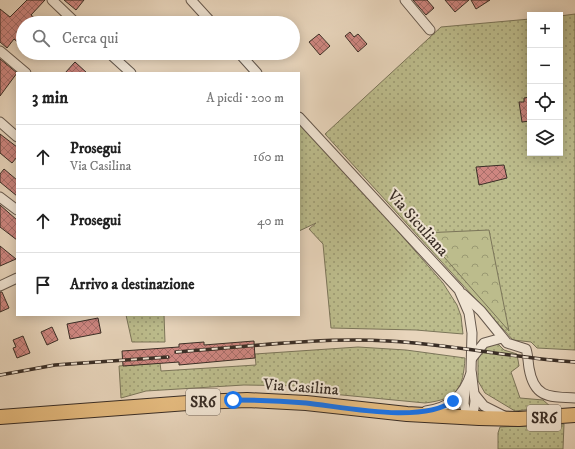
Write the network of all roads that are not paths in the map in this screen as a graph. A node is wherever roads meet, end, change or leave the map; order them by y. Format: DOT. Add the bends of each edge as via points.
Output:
graph roads {
  1 [pos="52,0"];
  2 [pos="191,0"];
  3 [pos="405,0"];
  4 [pos="69,16"];
  5 [pos="206,16"];
  6 [pos="430,30"];
  7 [pos="0,51"];
  8 [pos="116,60"];
  9 [pos="245,60"];
  10 [pos="25,72"];
  11 [pos="129,72"];
  12 [pos="256,72"];
  13 [pos="300,118"];
  14 [pos="0,122"];
  15 [pos="16,136"];
  16 [pos="0,197"];
  17 [pos="16,209"];
  18 [pos="16,278"];
  19 [pos="1,285"];
  20 [pos="459,290"];
  21 [pos="470,319"];
  22 [pos="493,326"];
  23 [pos="502,338"];
  24 [pos="472,359"];
  25 [pos="472,370"];
  26 [pos="465,389"];
  27 [pos="475,395"];
  28 [pos="575,398"];
  29 [pos="407,414"];
  30 [pos="575,415"];
  31 [pos="0,417"];
  32 [pos="468,418"];
  33 [pos="512,419"];
  1 -- 4 [label="street"];
  2 -- 5 [label="street"];
  3 -- 6 [label="street"];
  7 -- 10 [label="street"];
  8 -- 11 [label="street"];
  9 -- 12 [label="street"];
  13 -- 20 [label="street, Via Siculiana"];
  14 -- 15 [label="street"];
  16 -- 17 [label="street"];
  18 -- 19 [label="street"];
  20 -- 21 [label="street, Via Siculiana"];
  20 -- 22 [label="street"];
  21 -- 22 [label="street"];
  21 -- 24 [label="street, Via Siculiana"];
  22 -- 23 [label="street"];
  23 -- 24 [label="street" via="490,340 482,345"];
  23 -- 28 [label="street" via="527,350 531,376 538,391 550,397"];
  24 -- 25 [label="street, Via Siculiana"];
  25 -- 26 [label="street"];
  25 -- 27 [label="street"];
  26 -- 29 [label="street" via="460,396 444,406"];
  26 -- 32 [label="street" via="464,404"];
  27 -- 32 [label="street" via="475,405"];
  27 -- 33 [label="street" via="486,407"];
  29 -- 31 [label="main road, Via Casilina / SR6" via="306,403 247,400"];
  29 -- 32 [label="main road, Via Casilina / SR6"];
  30 -- 33 [label="main road, Via Casilina / SR6"];
  32 -- 33 [label="main road, Via Casilina / SR6"];
}
